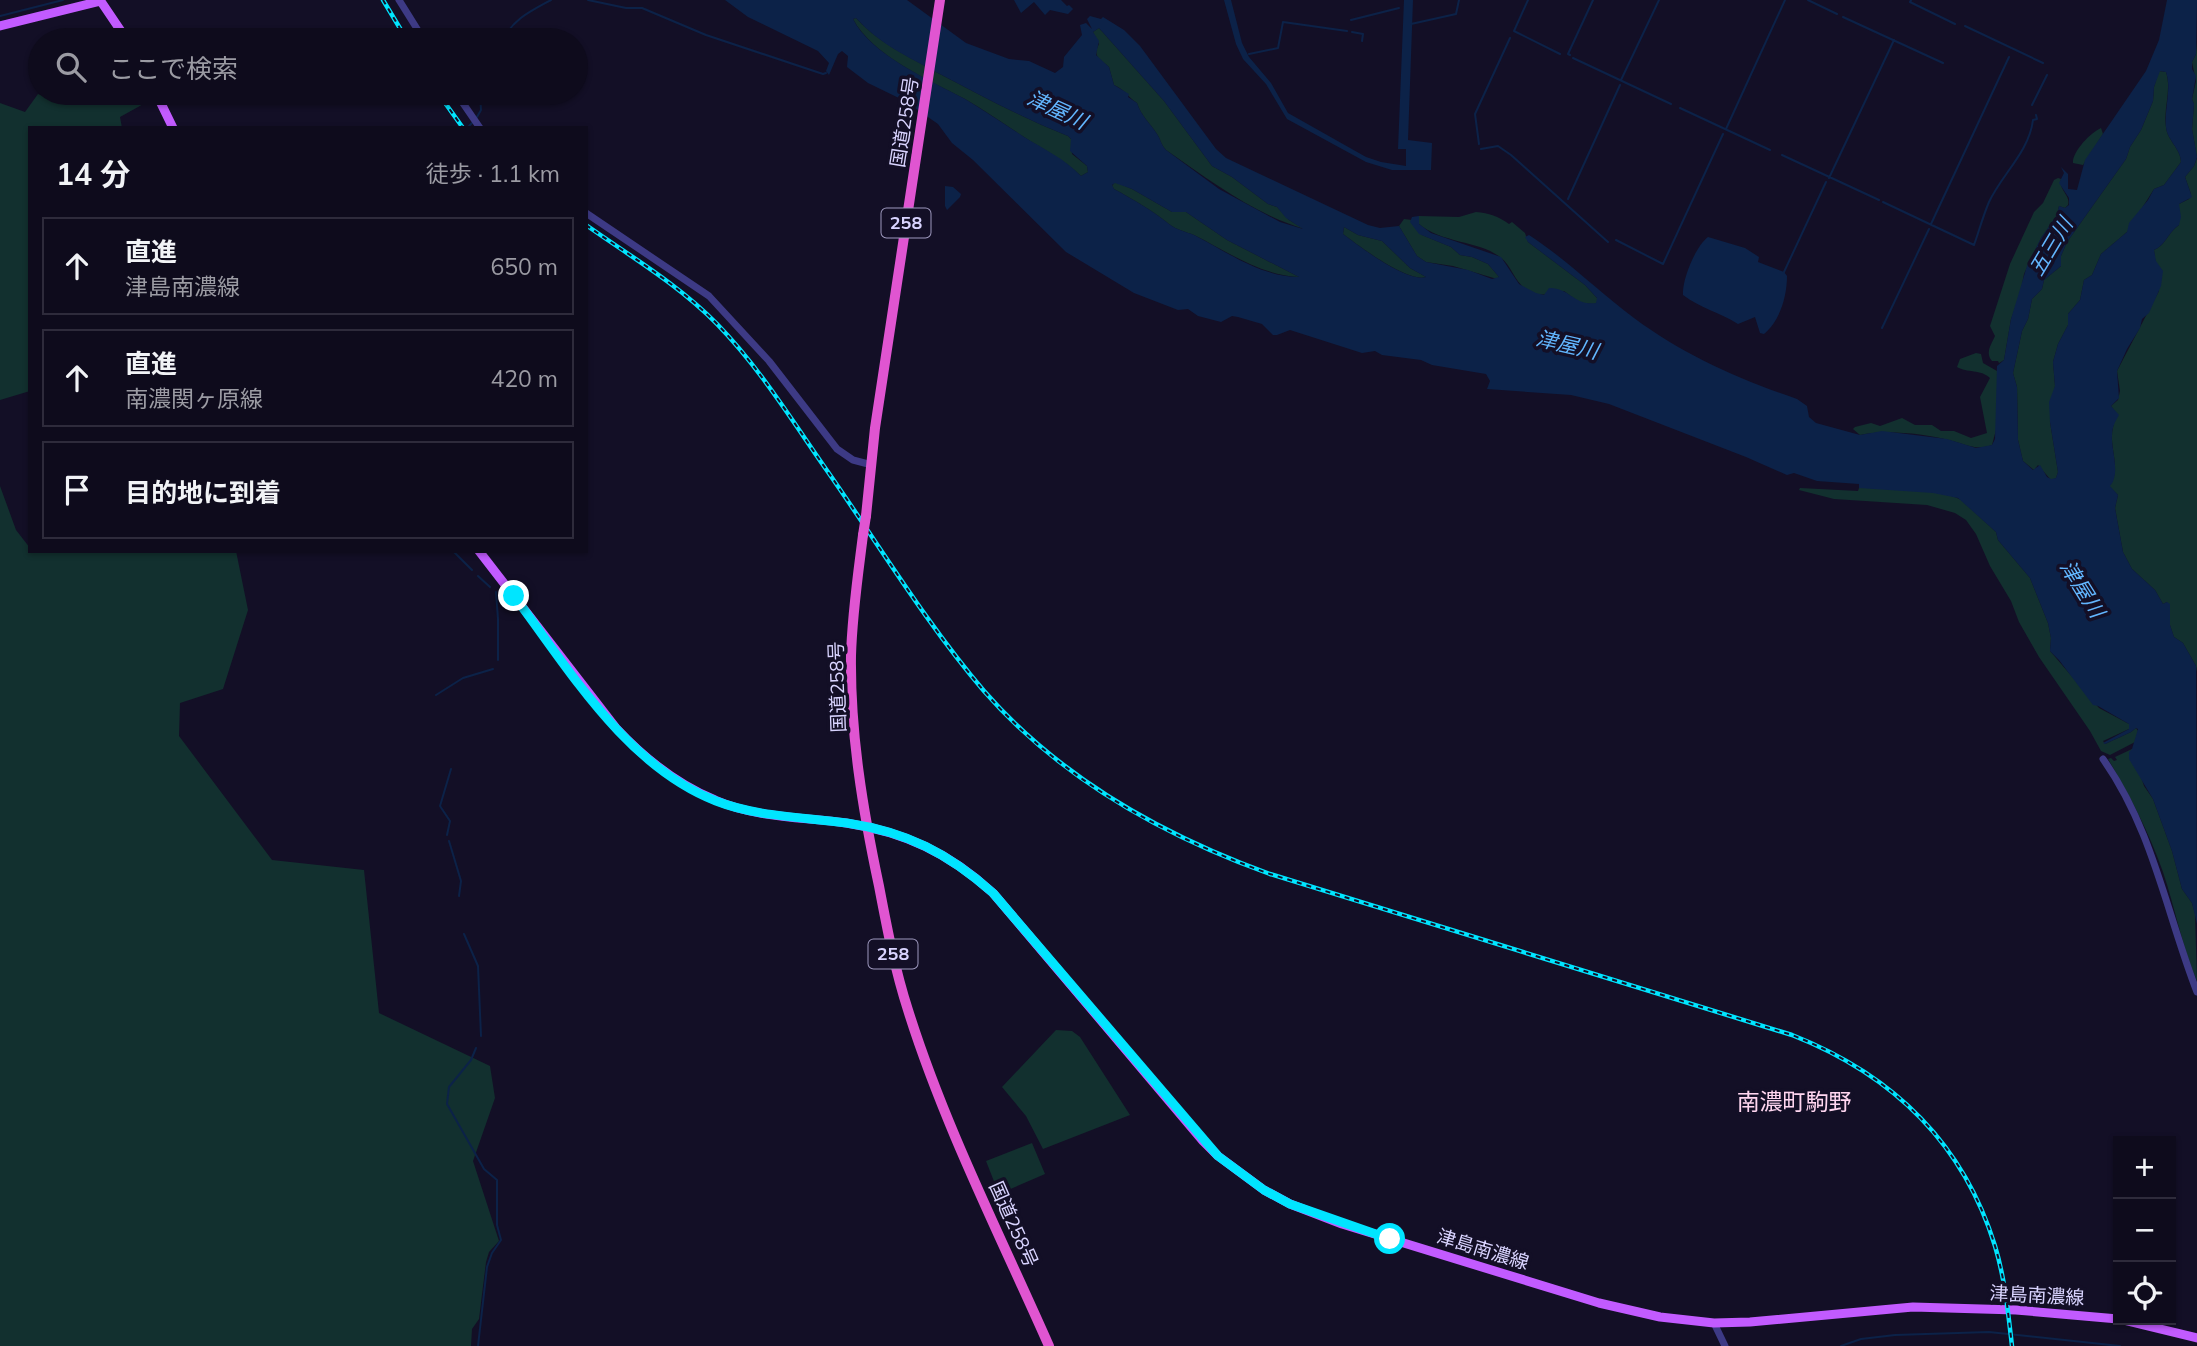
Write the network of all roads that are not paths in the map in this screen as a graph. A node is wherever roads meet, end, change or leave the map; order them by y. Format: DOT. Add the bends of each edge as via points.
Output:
graph roads {
  1 [pos="101,0"];
  2 [pos="399,0"];
  3 [pos="940,0"];
  4 [pos="0,26"];
  5 [pos="119,28"];
  6 [pos="416,28"];
  7 [pos="162,105"];
  8 [pos="464,105"];
  9 [pos="172,126"];
  10 [pos="478,126"];
  11 [pos="588,214"];
  12 [pos="872,465"];
  13 [pos="482,553"];
  14 [pos="2103,758"];
  15 [pos="867,827"];
  16 [pos="2197,992"];
  17 [pos="2113,1318"];
  18 [pos="1714,1323"];
  19 [pos="2145,1325"];
  20 [pos="2197,1338"];
  21 [pos="1049,1346"];
  22 [pos="1725,1346"];
  1 -- 4 [label="main road"];
  1 -- 5 [label="main road"];
  2 -- 6 [label="street"];
  3 -- 12 [label="highway, 国道258号 / 258"];
  7 -- 9 [label="main road"];
  8 -- 10 [label="street"];
  11 -- 12 [label="street" via="709,296 769,361 837,450"];
  12 -- 15 [label="highway, 国道258号 / 258, bridge" via="851,657"];
  13 -- 15 [label="main road, 津島南濃線" via="616,729 666,774 716,801 742,808"];
  14 -- 16 [label="street" via="2143,832"];
  15 -- 18 [label="main road, 津島南濃線" via="939,851 984,885 1203,1141 1264,1190 1342,1224 1599,1303"];
  15 -- 21 [label="highway, 国道258号 / 258" via="908,1009 961,1146"];
  17 -- 18 [label="main road, 津島南濃線" via="1913,1307"];
  18 -- 22 [label="street"];
  19 -- 20 [label="main road, 津島南濃線"];
}
